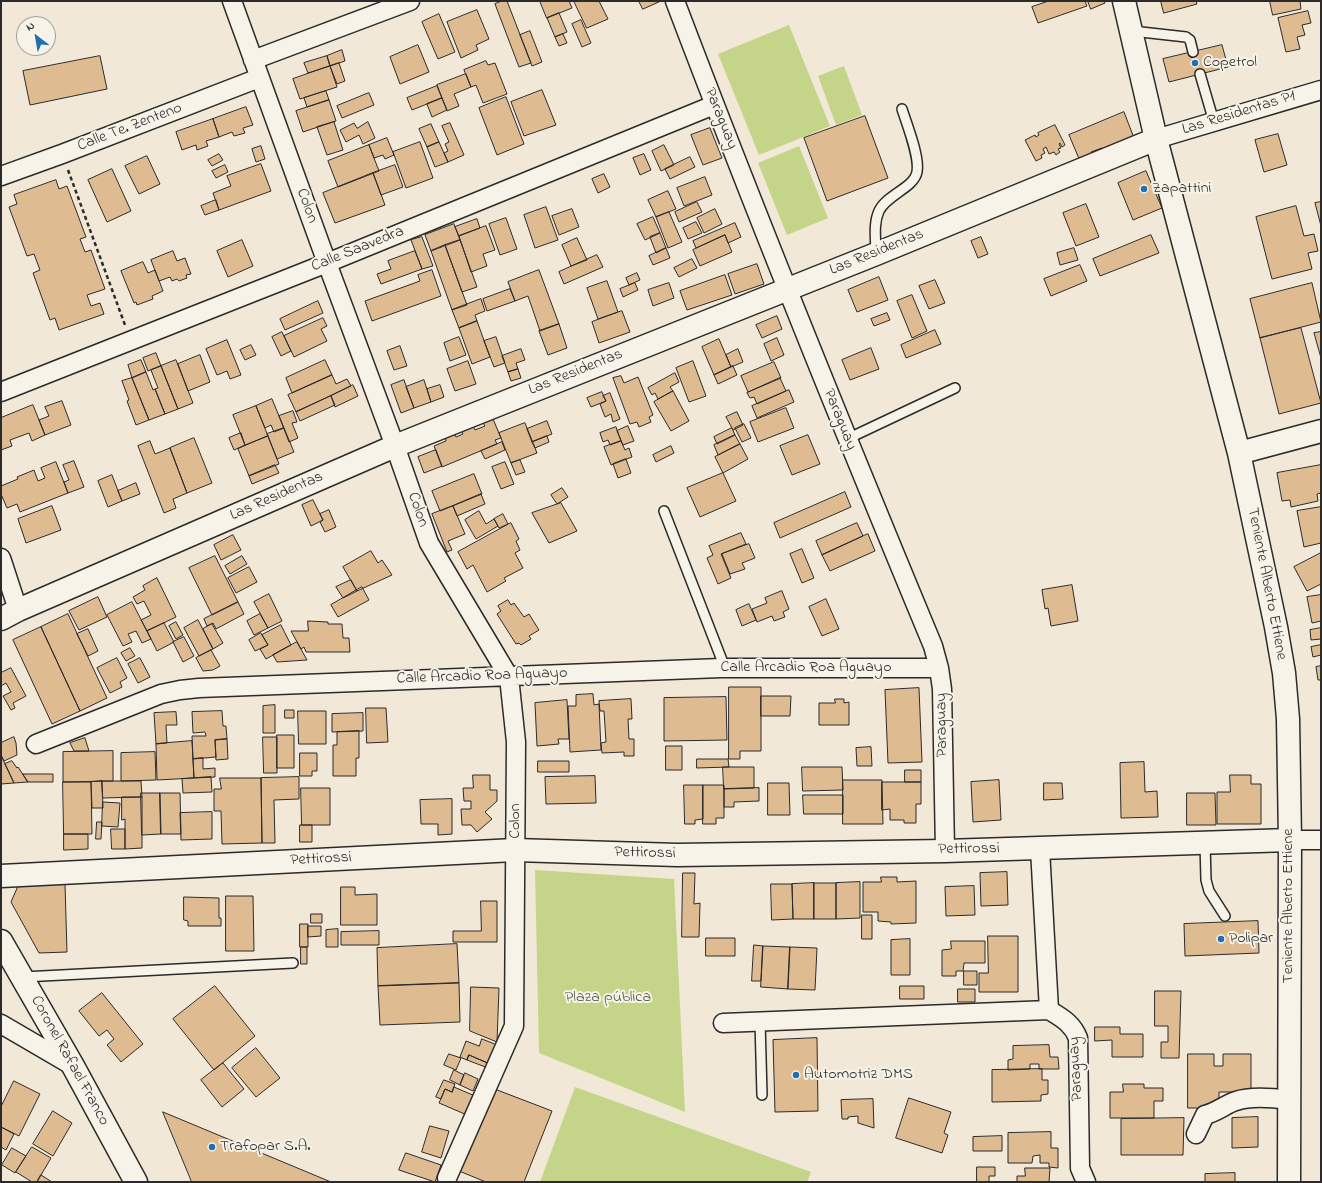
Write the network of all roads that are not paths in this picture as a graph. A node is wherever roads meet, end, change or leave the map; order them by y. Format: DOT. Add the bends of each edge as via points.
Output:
graph roads {
  1 [pos="232,1"];
  2 [pos="410,1"];
  3 [pos="675,1"];
  4 [pos="1124,1"];
  5 [pos="1132,31"];
  6 [pos="1193,52"];
  7 [pos="253,60"];
  8 [pos="1200,74"];
  9 [pos="259,78"];
  10 [pos="1321,90"];
  11 [pos="714,105"];
  12 [pos="902,109"];
  13 [pos="1214,122"];
  14 [pos="1156,139"];
  15 [pos="1,176"];
  16 [pos="876,254"];
  17 [pos="326,262"];
  18 [pos="788,288"];
  19 [pos="955,388"];
  20 [pos="1,392"];
  21 [pos="1321,431"];
  22 [pos="847,439"];
  23 [pos="395,446"];
  24 [pos="1239,453"];
  25 [pos="664,511"];
  26 [pos="1,558"];
  27 [pos="9,614"];
  28 [pos="726,668"];
  29 [pos="939,668"];
  30 [pos="510,677"];
  31 [pos="36,744"];
  32 [pos="1290,840"];
  33 [pos="1321,840"];
  34 [pos="1205,843"];
  35 [pos="1040,849"];
  36 [pos="515,850"];
  37 [pos="945,851"];
  38 [pos="1,876"];
  39 [pos="1225,916"];
  40 [pos="1,941"];
  41 [pos="293,963"];
  42 [pos="22,977"];
  43 [pos="1049,1010"];
  44 [pos="760,1021"];
  45 [pos="723,1023"];
  46 [pos="1,1024"];
  47 [pos="73,1066"];
  48 [pos="762,1095"];
  49 [pos="1289,1100"];
  50 [pos="1196,1134"];
  51 [pos="447,1178"];
  52 [pos="136,1182"];
  53 [pos="1086,1182"];
  54 [pos="1289,1182"];
  1 -- 7 [label="street, Colon"];
  2 -- 7 [label="street"];
  3 -- 11 [label="street, Paraguay"];
  4 -- 5 [label="main road, Teniente Alberto Ettiene"];
  5 -- 6 [label="lane" via="1186,37 1190,40"];
  5 -- 14 [label="main road, Teniente Alberto Ettiene"];
  7 -- 9 [label="street, Colon"];
  8 -- 13 [label="lane"];
  9 -- 15 [label="street, Calle Te. Zenteno"];
  9 -- 17 [label="street, Colon"];
  10 -- 13 [label="street, Las Residentas P1"];
  11 -- 17 [label="street, Calle Saavedra"];
  11 -- 18 [label="street, Paraguay"];
  12 -- 16 [label="lane" via="918,163 917,174 879,210"];
  13 -- 14 [label="street, Las Residentas P1"];
  14 -- 16 [label="main road, Las Residentas"];
  14 -- 24 [label="main road, Teniente Alberto Ettiene"];
  16 -- 18 [label="main road, Las Residentas"];
  17 -- 20 [label="street, Calle Saavedra"];
  17 -- 23 [label="street, Colon"];
  18 -- 22 [label="street, Paraguay"];
  18 -- 23 [label="main road, Las Residentas"];
  19 -- 22 [label="lane"];
  21 -- 24 [label="main road"];
  22 -- 29 [label="street, Paraguay" via="933,646"];
  23 -- 27 [label="main road, Las Residentas"];
  23 -- 30 [label="street, Colon" via="429,543"];
  24 -- 32 [label="main road, Teniente Alberto Ettiene" via="1284,673 1288,718"];
  25 -- 28 [label="lane"];
  26 -- 27 [label="street"];
  28 -- 29 [label="street, Calle Arcadio Roa Aguayo"];
  28 -- 30 [label="street, Calle Arcadio Roa Aguayo"];
  29 -- 37 [label="street, Paraguay" via="942,689"];
  30 -- 31 [label="street, Calle Arcadio Roa Aguayo" via="180,690 161,694"];
  30 -- 36 [label="street, Colon" via="516,742"];
  32 -- 33 [label="street"];
  32 -- 34 [label="main road, Pettirossi"];
  32 -- 49 [label="main road, Teniente Alberto Ettiene"];
  34 -- 35 [label="main road, Pettirossi"];
  34 -- 39 [label="lane" via="1206,880 1210,892"];
  35 -- 37 [label="main road, Pettirossi"];
  35 -- 43 [label="street"];
  36 -- 37 [label="main road, Pettirossi" via="677,855"];
  36 -- 38 [label="main road, Pettirossi"];
  36 -- 51 [label="street, Colon" via="514,1026"];
  40 -- 42 [label="main road, Coronel Rafael Franco"];
  41 -- 42 [label="lane"];
  42 -- 47 [label="main road, Coronel Rafael Franco"];
  43 -- 44 [label="street"];
  43 -- 53 [label="street, Paraguay" via="1068,1022 1078,1038 1080,1168"];
  44 -- 45 [label="street"];
  44 -- 48 [label="lane"];
  46 -- 47 [label="street"];
  47 -- 52 [label="main road, Coronel Rafael Franco"];
  49 -- 50 [label="street" via="1277,1098 1234,1101 1205,1116"];
  49 -- 54 [label="main road, Teniente Alberto Ettiene"];
}
